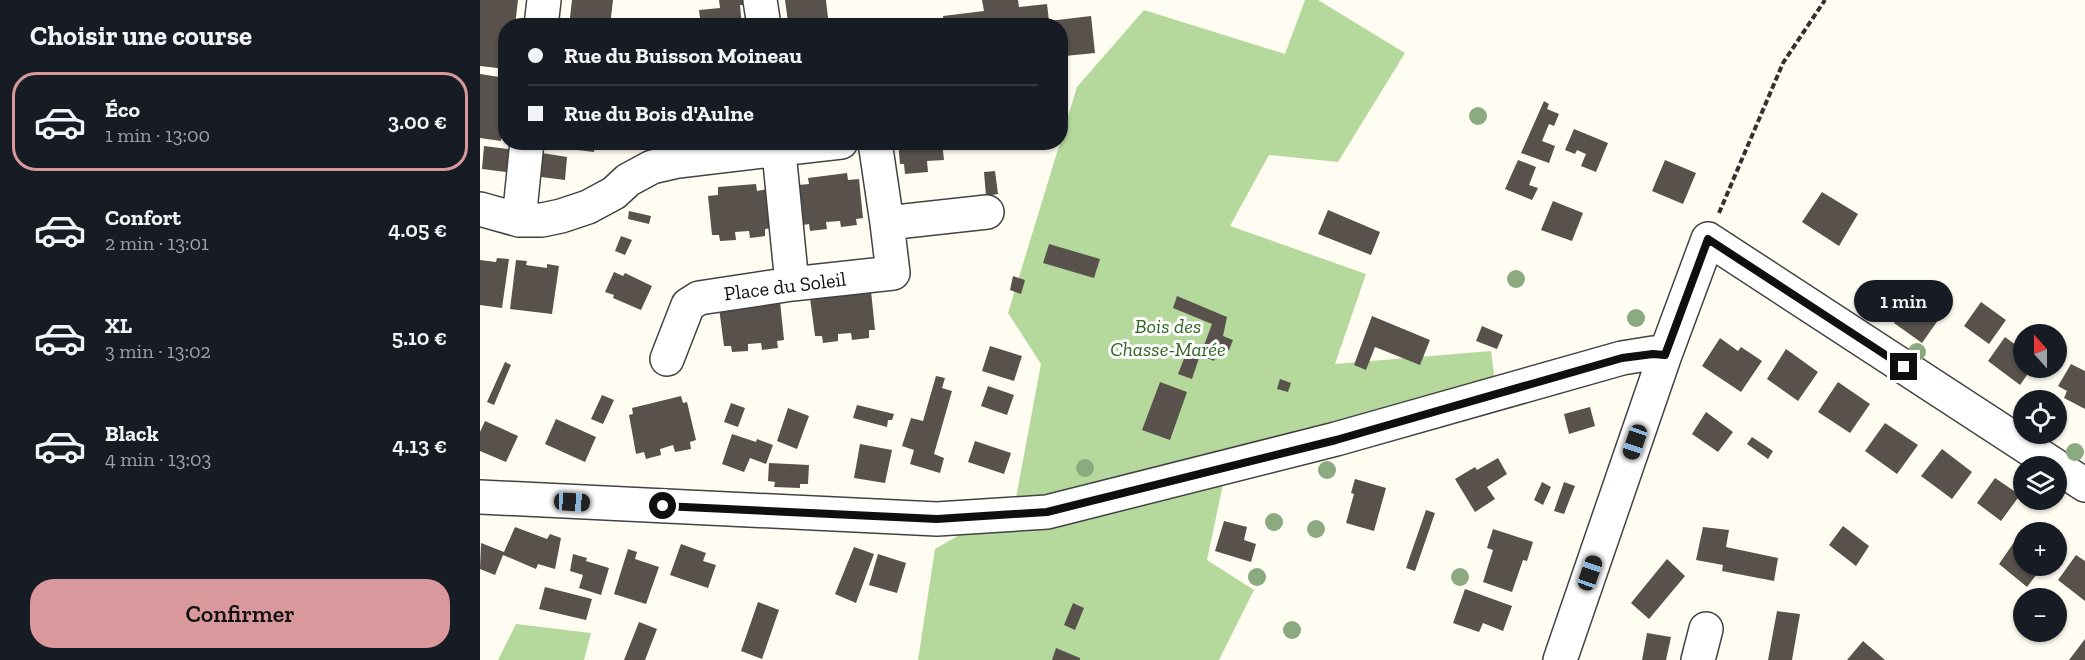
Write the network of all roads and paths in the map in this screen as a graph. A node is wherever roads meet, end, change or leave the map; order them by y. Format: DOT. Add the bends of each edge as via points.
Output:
graph roads {
  1 [pos="544,0"];
  2 [pos="760,0"];
  3 [pos="1825,0"];
  4 [pos="542,18"];
  5 [pos="763,18"];
  6 [pos="526,150"];
  7 [pos="751,150"];
  8 [pos="778,150"];
  9 [pos="876,150"];
  10 [pos="480,208"];
  11 [pos="987,212"];
  12 [pos="519,220"];
  13 [pos="887,223"];
  14 [pos="1708,239"];
  15 [pos="792,284"];
  16 [pos="1665,355"];
  17 [pos="667,359"];
  18 [pos="2085,485"];
  19 [pos="480,497"];
  20 [pos="1706,628"];
  21 [pos="1560,660"];
  22 [pos="1698,660"];
  1 -- 4 [label="street"];
  2 -- 5 [label="street"];
  3 -- 14 [label="path" via="1783,63"];
  6 -- 12 [label="street"];
  7 -- 12 [label="street" via="652,167 588,207 542,220"];
  8 -- 15 [label="street"];
  9 -- 13 [label="street"];
  10 -- 12 [label="street"];
  11 -- 13 [label="street"];
  13 -- 15 [label="street, Place du Soleil" via="893,273"];
  14 -- 16 [label="street"];
  14 -- 18 [label="street"];
  15 -- 17 [label="street, Place du Soleil" via="699,298 688,304"];
  16 -- 19 [label="street" via="1622,358 1336,440 1047,512 937,519"];
  16 -- 21 [label="street"];
  20 -- 22 [label="street"];
}
